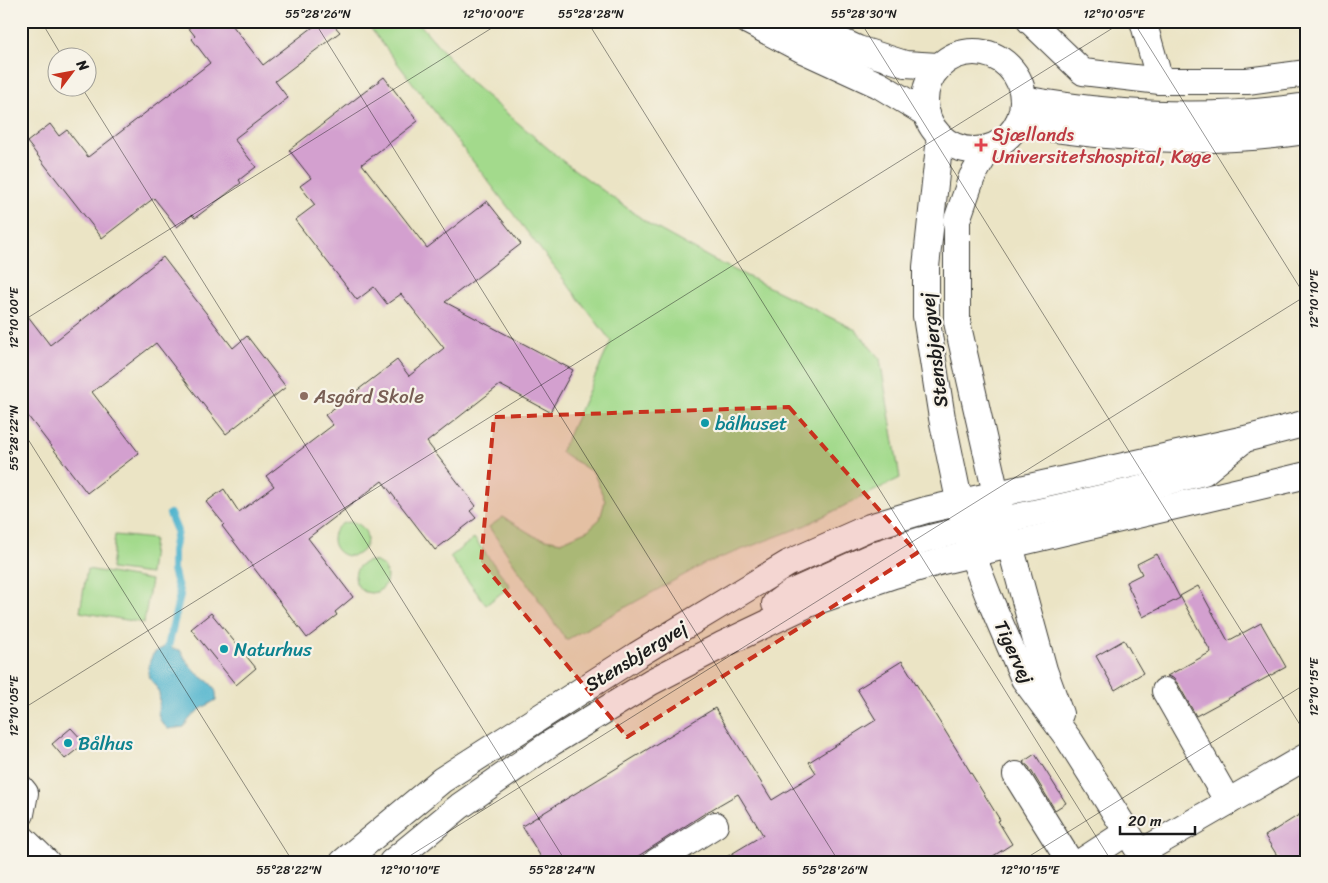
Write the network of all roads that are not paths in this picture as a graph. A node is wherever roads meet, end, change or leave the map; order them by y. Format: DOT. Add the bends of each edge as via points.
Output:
graph roads {
  1 [pos="748,21"];
  2 [pos="797,21"];
  3 [pos="1030,21"];
  4 [pos="1144,21"];
  5 [pos="938,66"];
  6 [pos="1307,73"];
  7 [pos="1160,81"];
  8 [pos="1307,106"];
  9 [pos="1021,111"];
  10 [pos="926,114"];
  11 [pos="1307,131"];
  12 [pos="940,136"];
  13 [pos="989,148"];
  14 [pos="1307,423"];
  15 [pos="1245,439"];
  16 [pos="1307,475"];
  17 [pos="996,494"];
  18 [pos="959,503"];
  19 [pos="965,529"];
  20 [pos="1007,532"];
  21 [pos="972,554"];
  22 [pos="722,645"];
  23 [pos="1165,691"];
  24 [pos="1070,741"];
  25 [pos="1307,756"];
  26 [pos="1016,775"];
  27 [pos="21,788"];
  28 [pos="1228,802"];
  29 [pos="21,814"];
  30 [pos="715,825"];
  31 [pos="21,837"];
  32 [pos="1138,849"];
  33 [pos="47,862"];
  34 [pos="343,862"];
  35 [pos="392,862"];
  36 [pos="656,862"];
  37 [pos="1070,862"];
  38 [pos="1081,862"];
  1 -- 10 [label="street" via="879,85"];
  2 -- 5 [label="street" via="886,58 905,64"];
  3 -- 7 [label="street" via="1083,72"];
  4 -- 7 [label="street"];
  5 -- 9 [label="street" via="948,58 972,51 997,57 1016,74 1021,85"];
  5 -- 10 [label="street" via="926,88"];
  6 -- 7 [label="street" via="1246,81"];
  8 -- 9 [label="street" via="1225,114 1168,115"];
  9 -- 11 [label="street" via="1109,136 1227,139"];
  9 -- 13 [label="street" via="1011,134"];
  10 -- 12 [label="street"];
  12 -- 13 [label="street" via="963,149"];
  12 -- 18 [label="street, Stensbjergvej" via="926,267 926,316"];
  13 -- 17 [label="street, Stensbjergvej" via="972,177 957,220 956,282 957,322"];
  14 -- 15 [label="street, Stensbjergvej"];
  15 -- 17 [label="street, Stensbjergvej"];
  15 -- 20 [label="street, Stensbjergvej" via="1204,472 1132,491"];
  16 -- 20 [label="street, Stensbjergvej"];
  17 -- 18 [label="street, Stensbjergvej"];
  17 -- 19 [label="street"];
  17 -- 20 [label="street, Stensbjergvej"];
  18 -- 19 [label="street, Stensbjergvej"];
  18 -- 34 [label="street, Stensbjergvej" via="870,527 790,563 637,654 442,780"];
  19 -- 21 [label="street, Stensbjergvej"];
  19 -- 22 [label="street, Stensbjergvej" via="878,554 790,593"];
  20 -- 21 [label="street, Stensbjergvej"];
  20 -- 24 [label="street, Tigervej" via="1044,670"];
  21 -- 22 [label="street, Stensbjergvej" via="894,575 808,604"];
  21 -- 24 [label="street, Tigervej" via="1024,679"];
  22 -- 35 [label="street, Stensbjergvej" via="651,682 551,743 460,806"];
  23 -- 28 [label="street"];
  24 -- 32 [label="street, Tigervej"];
  25 -- 28 [label="street"];
  26 -- 37 [label="street"];
  27 -- 29 [label="street" via="25,793"];
  28 -- 32 [label="street"];
  30 -- 36 [label="street"];
  31 -- 33 [label="street"];
  32 -- 38 [label="street"];
}
